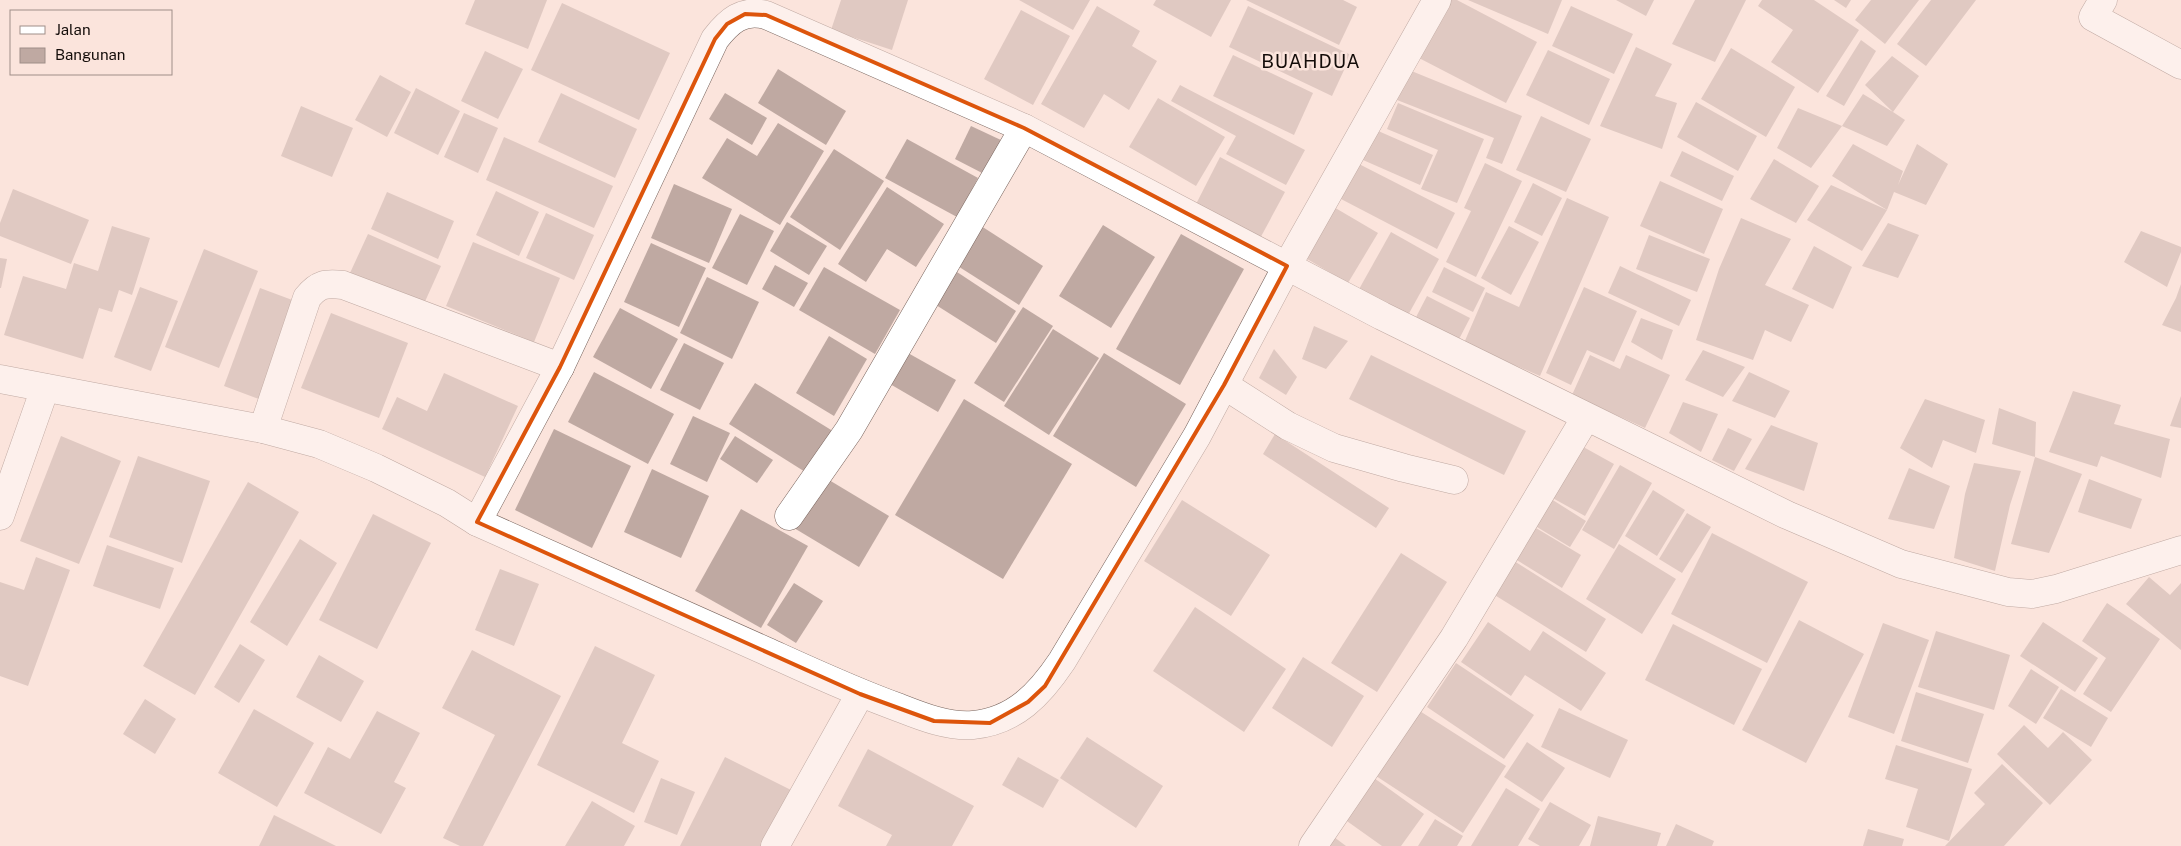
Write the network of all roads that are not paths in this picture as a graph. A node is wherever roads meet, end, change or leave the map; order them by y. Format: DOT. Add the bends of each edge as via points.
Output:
graph roads {
  1 [pos="1437,0"];
  2 [pos="2103,0"];
  3 [pos="2181,65"];
  4 [pos="1024,128"];
  5 [pos="1287,266"];
  6 [pos="560,367"];
  7 [pos="0,379"];
  8 [pos="1224,385"];
  9 [pos="45,388"];
  10 [pos="1586,417"];
  11 [pos="263,429"];
  12 [pos="1454,480"];
  13 [pos="0,516"];
  14 [pos="789,516"];
  15 [pos="477,522"];
  16 [pos="2181,550"];
  17 [pos="860,694"];
  18 [pos="775,846"];
  19 [pos="1313,846"];
  1 -- 5 [label="street"];
  2 -- 3 [label="street" via="2093,17"];
  4 -- 5 [label="street"];
  4 -- 6 [label="street" via="766,15 756,13 736,17 715,39"];
  4 -- 14 [label="street" via="849,430"];
  5 -- 8 [label="street"];
  5 -- 10 [label="street"];
  6 -- 11 [label="street" via="343,285 323,285 314,289 307,298"];
  6 -- 15 [label="street"];
  7 -- 9 [label="street"];
  8 -- 12 [label="street" via="1288,426 1334,448"];
  8 -- 17 [label="street" via="1197,436 1062,661 1045,686 1028,702 990,723 971,725 934,720"];
  9 -- 11 [label="street"];
  9 -- 13 [label="street"];
  10 -- 16 [label="street" via="1787,515 1901,564 2008,592 2032,594 2056,589"];
  10 -- 19 [label="street" via="1454,638"];
  11 -- 15 [label="street" via="319,444 376,468 447,502"];
  15 -- 17 [label="street"];
  17 -- 18 [label="street"];
}
